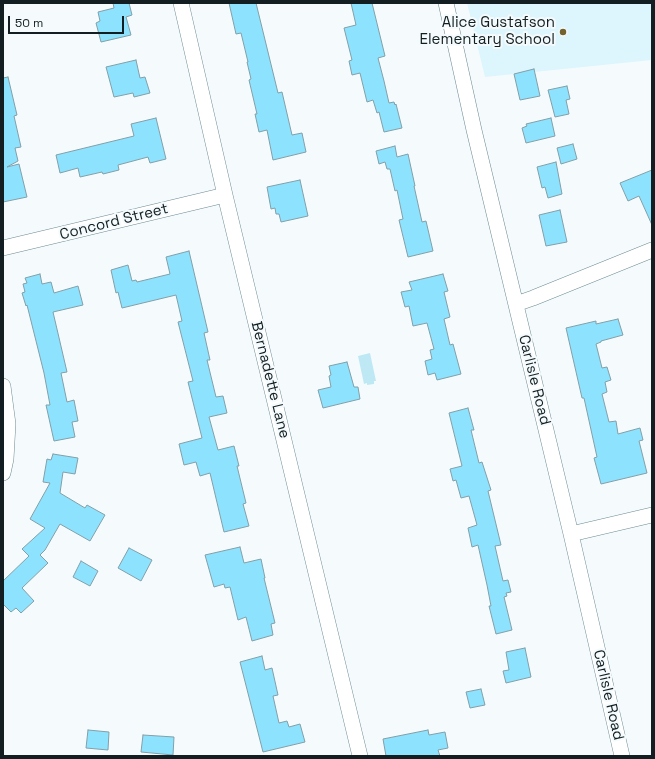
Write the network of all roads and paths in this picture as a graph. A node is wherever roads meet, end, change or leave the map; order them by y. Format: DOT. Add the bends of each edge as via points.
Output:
graph roads {
  1 [pos="181,3"];
  2 [pos="446,3"];
  3 [pos="225,195"];
  4 [pos="3,248"];
  5 [pos="652,250"];
  6 [pos="516,304"];
  7 [pos="3,386"];
  8 [pos="3,473"];
  9 [pos="652,515"];
  10 [pos="571,534"];
  11 [pos="360,756"];
  12 [pos="622,756"];
  1 -- 3 [label="street, Bernadette Lane"];
  2 -- 6 [label="street, Carlisle Road"];
  3 -- 4 [label="street, Concord Street"];
  3 -- 11 [label="street, Bernadette Lane"];
  5 -- 6 [label="street"];
  6 -- 10 [label="street, Carlisle Road"];
  7 -- 8 [label="street" via="8,424"];
  9 -- 10 [label="street"];
  10 -- 12 [label="street, Carlisle Road"];
}
